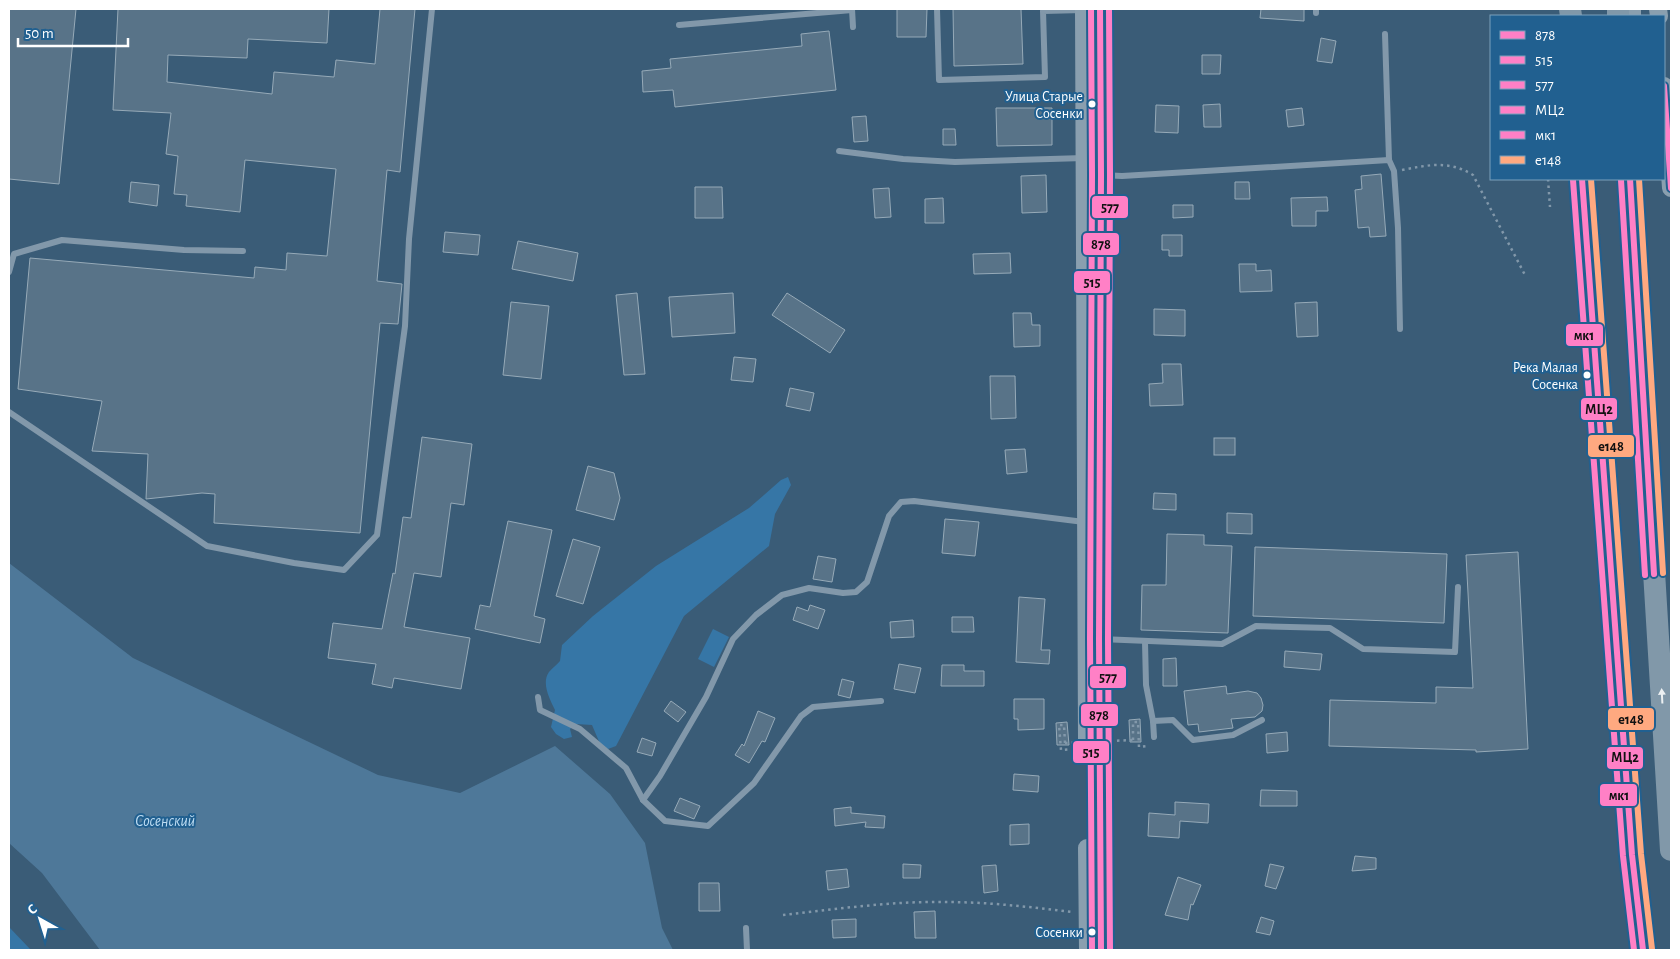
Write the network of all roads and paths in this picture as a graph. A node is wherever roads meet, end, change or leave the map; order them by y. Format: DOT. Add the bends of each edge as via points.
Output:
graph roads {
  1 [pos="432,9"];
  2 [pos="937,9"];
  3 [pos="1089,9"];
  4 [pos="852,10"];
  5 [pos="1043,10"];
  6 [pos="679,25"];
  7 [pos="853,26"];
  8 [pos="1385,34"];
  9 [pos="1665,101"];
  10 [pos="839,151"];
  11 [pos="1085,158"];
  12 [pos="1389,160"];
  13 [pos="1394,172"];
  14 [pos="1101,175"];
  15 [pos="1548,180"];
  16 [pos="1582,180"];
  17 [pos="1630,180"];
  18 [pos="1671,188"];
  19 [pos="1550,207"];
  20 [pos="242,251"];
  21 [pos="9,272"];
  22 [pos="1526,277"];
  23 [pos="1400,329"];
  24 [pos="9,412"];
  25 [pos="1085,522"];
  26 [pos="1458,587"];
  27 [pos="1098,639"];
  28 [pos="1145,642"];
  29 [pos="538,697"];
  30 [pos="881,701"];
  31 [pos="1262,720"];
  32 [pos="1154,721"];
  33 [pos="1154,738"];
  34 [pos="1138,742"];
  35 [pos="1073,749"];
  36 [pos="642,800"];
  37 [pos="1671,850"];
  38 [pos="1072,912"];
  39 [pos="783,915"];
  40 [pos="746,928"];
  41 [pos="747,950"];
  42 [pos="1088,950"];
  43 [pos="1101,950"];
  44 [pos="1643,950"];
  1 -- 24 [label="lane" via="409,239 405,326 377,535 344,570 207,546"];
  2 -- 5 [label="lane" via="939,80 1045,77"];
  3 -- 5 [label="lane"];
  3 -- 11 [label="main road"];
  3 -- 14 [label="main road"];
  4 -- 6 [label="lane"];
  4 -- 7 [label="lane"];
  8 -- 12 [label="lane"];
  9 -- 18 [label="main road"];
  10 -- 11 [label="lane" via="903,160 955,162"];
  11 -- 25 [label="main road"];
  12 -- 13 [label="lane"];
  12 -- 14 [label="lane"];
  13 -- 22 [label="path" via="1434,164 1463,168 1473,174"];
  13 -- 23 [label="lane"];
  14 -- 27 [label="main road"];
  15 -- 19 [label="path"];
  16 -- 44 [label="highway" via="1632,854"];
  37 -- 17 [label="highway, one-way"];
  20 -- 21 [label="lane" via="184,250 62,240 14,254"];
  25 -- 36 [label="lane" via="914,500 901,502 889,516 867,582 856,592 809,588 782,595 733,639 706,697 660,776"];
  25 -- 42 [label="main road"];
  26 -- 28 [label="lane" via="1455,652 1363,649 1330,628 1256,626 1222,644"];
  27 -- 28 [label="lane"];
  27 -- 43 [label="main road"];
  28 -- 32 [label="lane" via="1146,685"];
  29 -- 36 [label="lane" via="540,710 580,729 626,768"];
  30 -- 36 [label="lane" via="813,707 801,716 754,783 708,826 665,821"];
  31 -- 32 [label="lane" via="1233,735 1193,740 1173,720"];
  32 -- 33 [label="lane"];
  34 -- 35 [label="path, bridge" via="1138,722 1133,722 1134,740 1065,743 1064,725 1059,725 1060,750"];
  38 -- 39 [label="path" via="947,902 886,904"];
  40 -- 41 [label="lane"];
}
